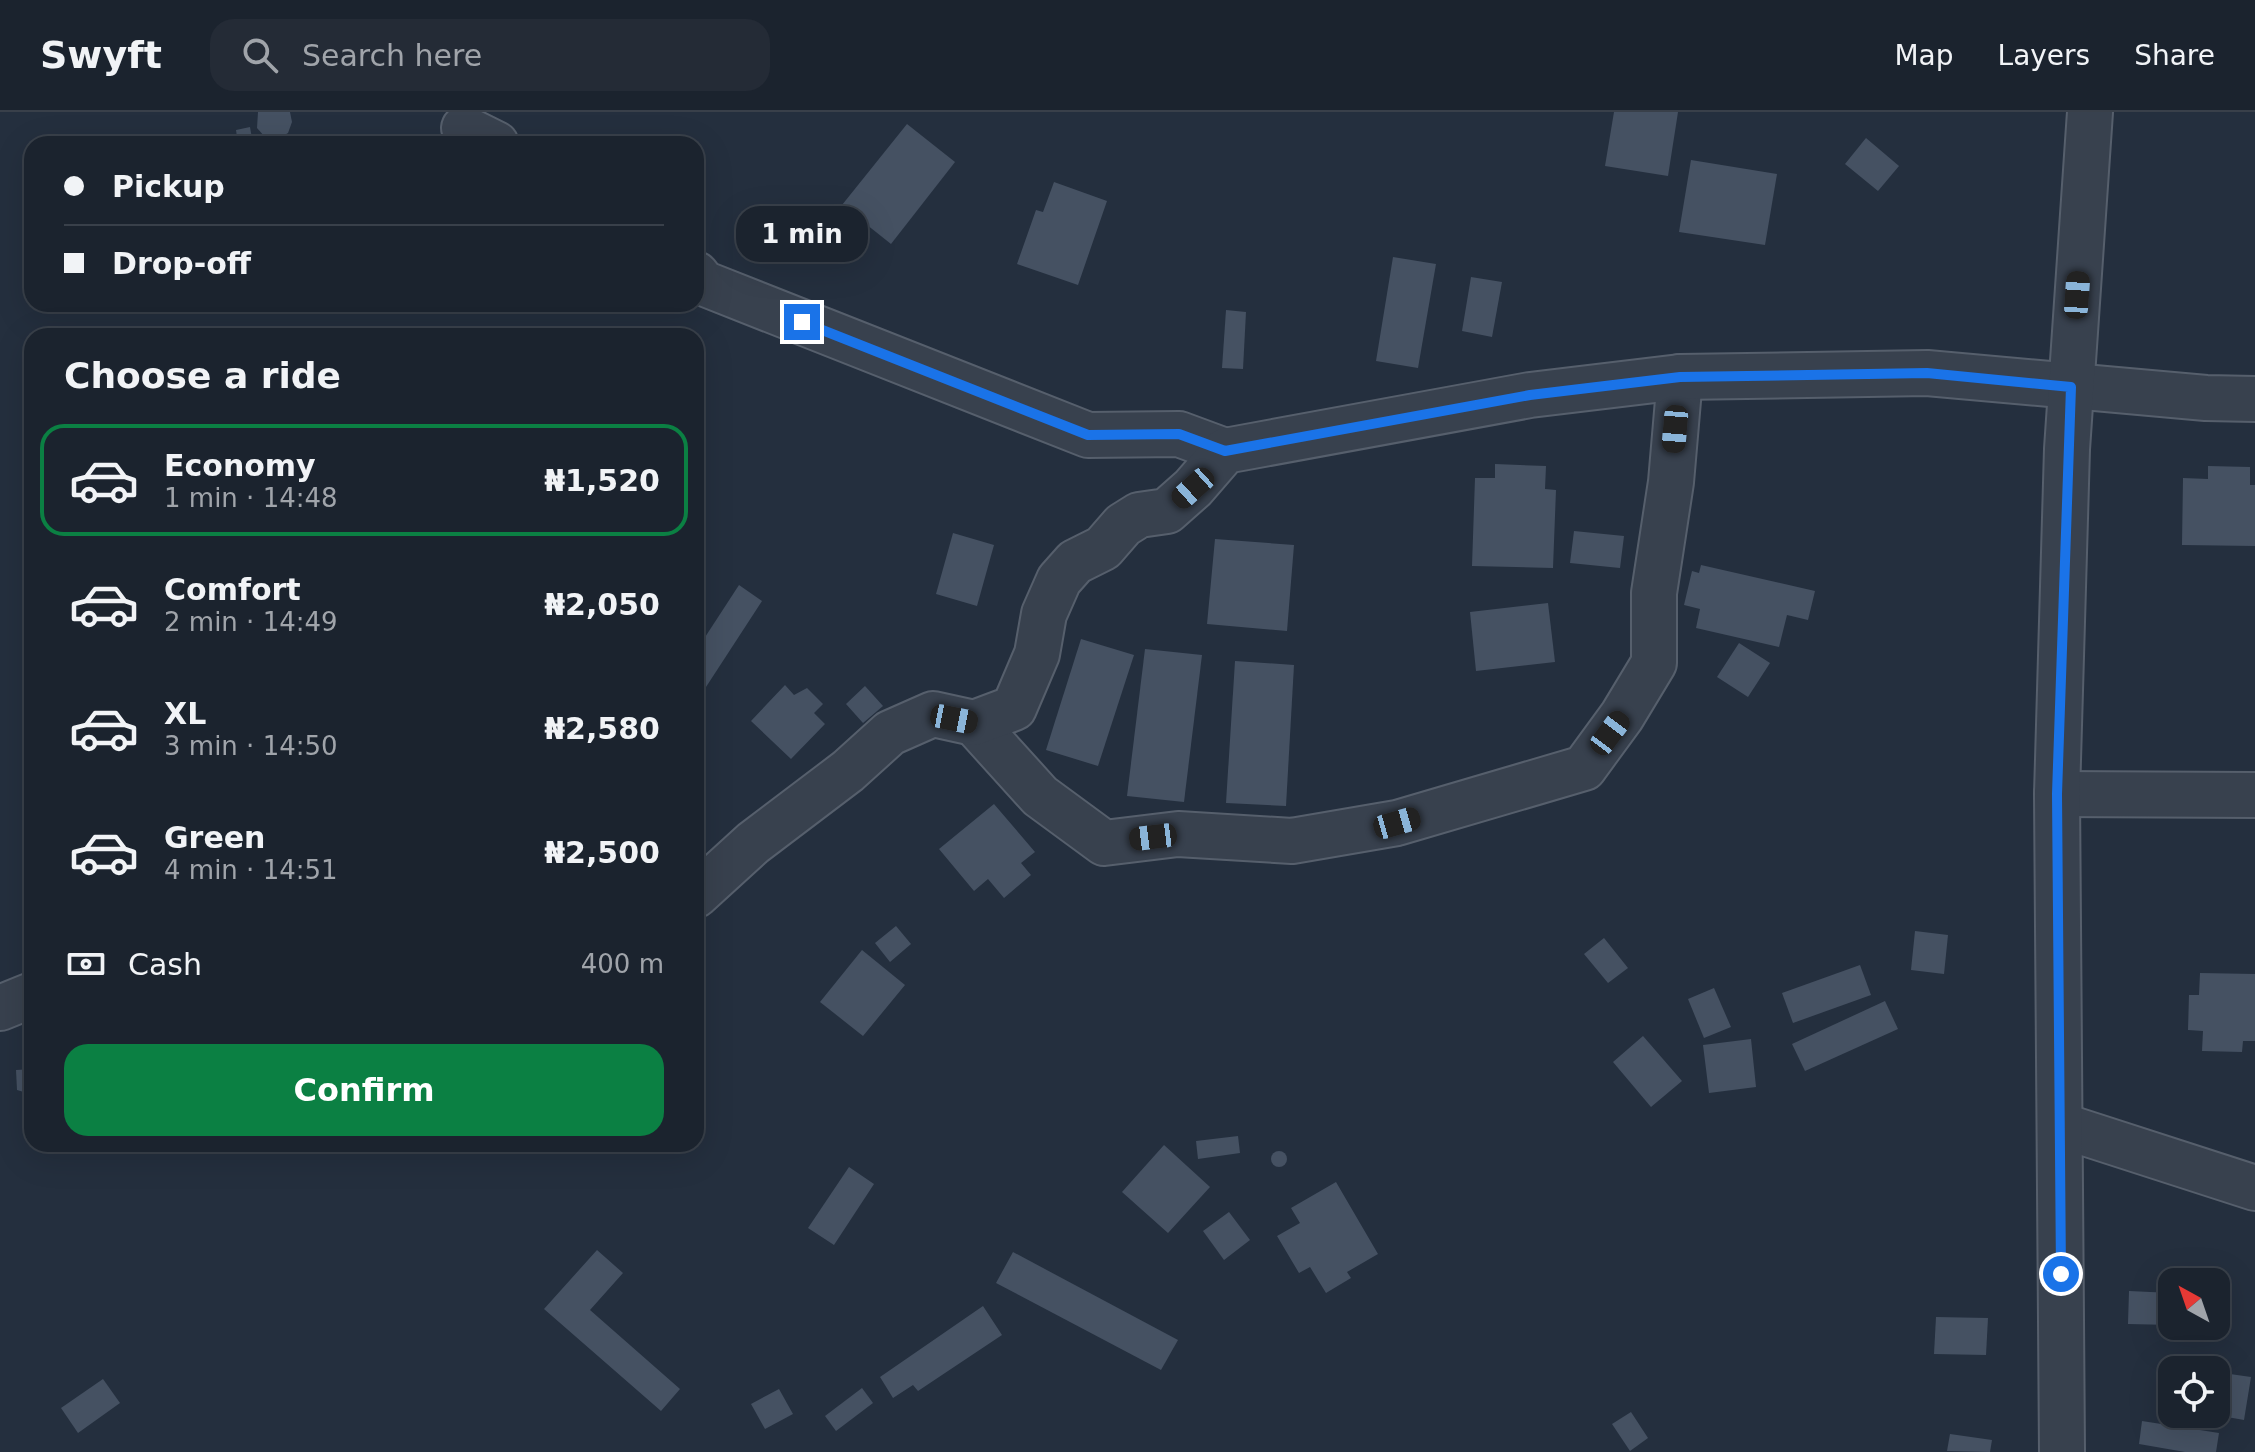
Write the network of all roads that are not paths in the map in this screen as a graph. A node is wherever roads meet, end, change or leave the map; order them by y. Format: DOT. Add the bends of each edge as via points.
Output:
graph roads {
  1 [pos="2090,112"];
  2 [pos="704,283"];
  3 [pos="1680,377"];
  4 [pos="2071,387"];
  5 [pos="2255,399"];
  6 [pos="1225,451"];
  7 [pos="974,723"];
  8 [pos="2057,794"];
  9 [pos="2255,795"];
  10 [pos="704,888"];
  11 [pos="24,998"];
  12 [pos="0,1008"];
  13 [pos="2060,1125"];
  14 [pos="2255,1188"];
  15 [pos="2062,1452"];
  1 -- 4 [label="street"];
  2 -- 6 [label="street" via="1088,435 1179,434"];
  3 -- 4 [label="street" via="1927,373"];
  3 -- 6 [label="street" via="1530,395"];
  3 -- 7 [label="street" via="1654,593 1654,663 1584,768 1397,823 1292,841 1178,834 1104,843 1040,796"];
  4 -- 5 [label="street"];
  4 -- 8 [label="street"];
  6 -- 7 [label="street" via="1167,511 1139,515 1103,548 1075,562 1059,580 1044,614 1037,654 1014,708"];
  7 -- 10 [label="street" via="933,714 890,733"];
  8 -- 9 [label="street"];
  8 -- 13 [label="street"];
  11 -- 12 [label="street"];
  13 -- 14 [label="street"];
  13 -- 15 [label="street"];
}
